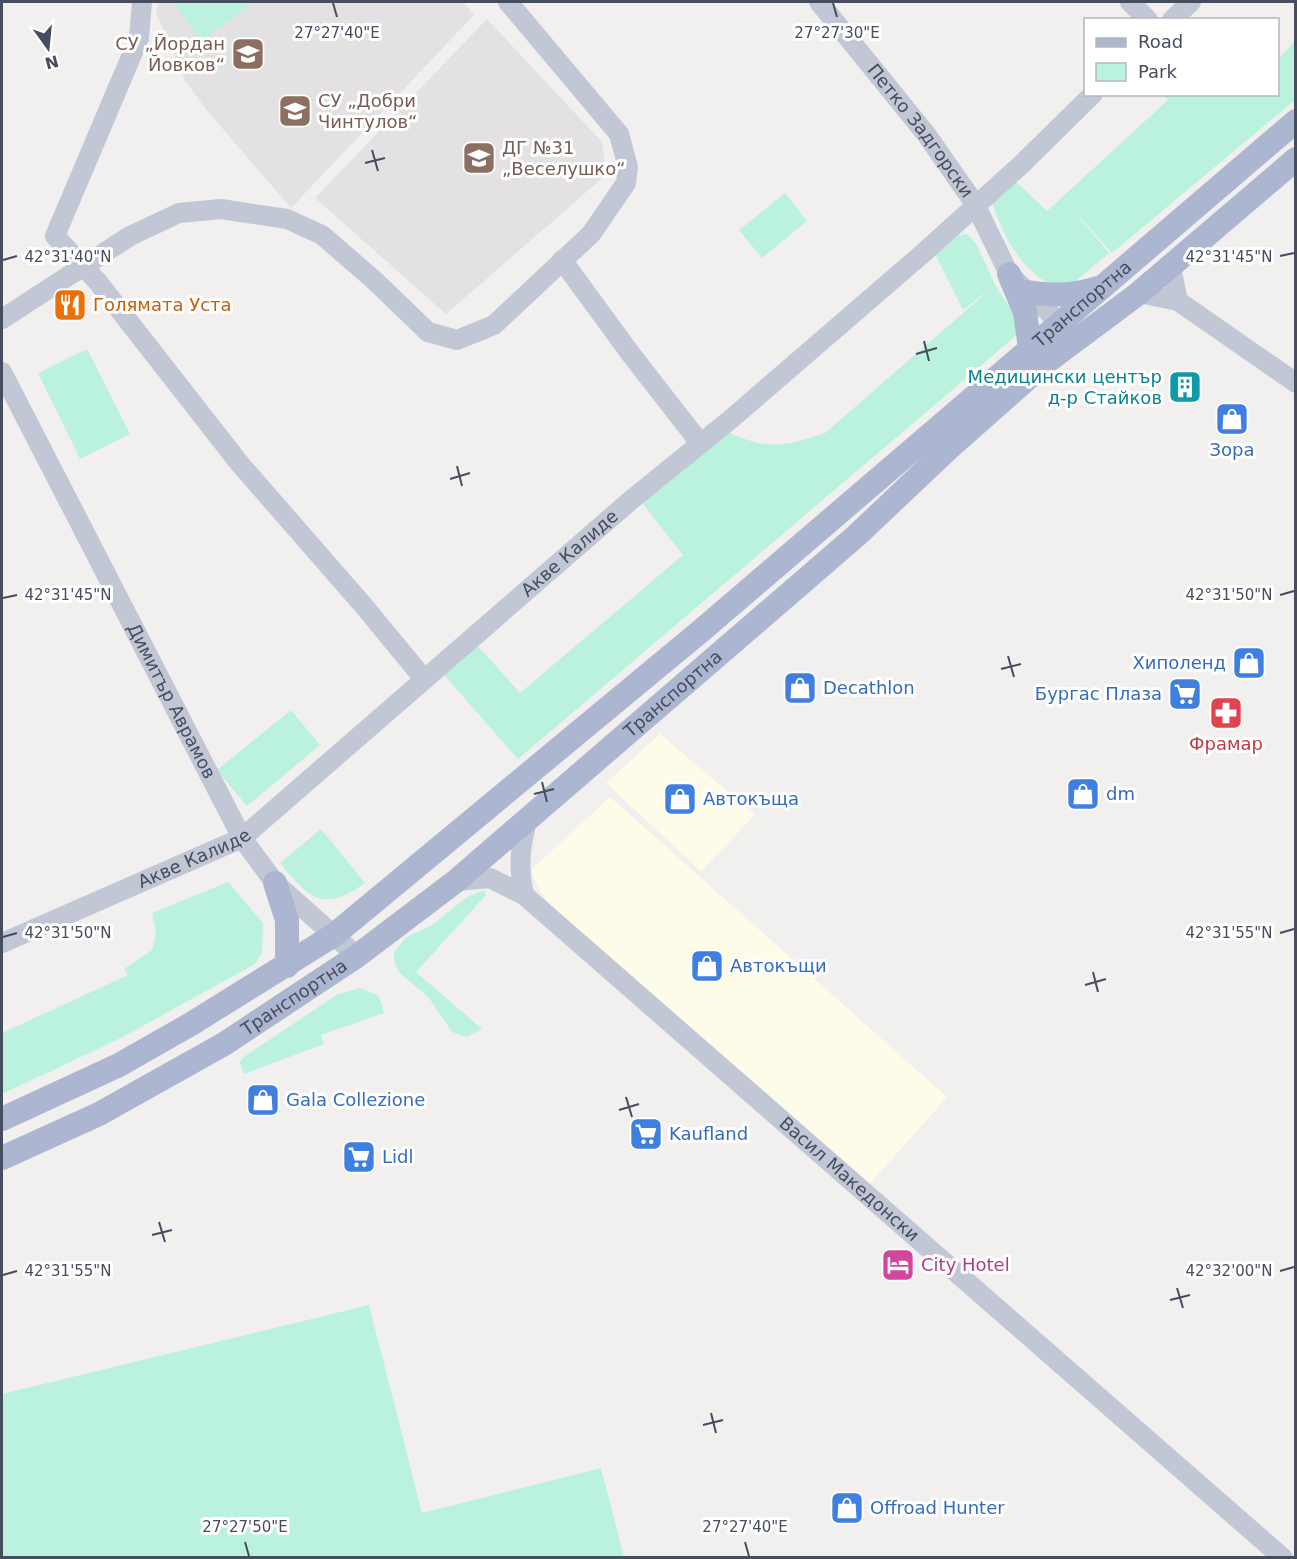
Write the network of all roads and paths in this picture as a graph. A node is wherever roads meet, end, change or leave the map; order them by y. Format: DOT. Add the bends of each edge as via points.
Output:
graph roads {
  1 [pos="142,2"];
  2 [pos="508,2"];
  3 [pos="819,2"];
  4 [pos="1130,2"];
  5 [pos="1191,2"];
  6 [pos="1146,18"];
  7 [pos="1175,18"];
  8 [pos="1091,96"];
  9 [pos="1296,121"];
  10 [pos="1296,159"];
  11 [pos="975,204"];
  12 [pos="562,260"];
  13 [pos="84,266"];
  14 [pos="1171,267"];
  15 [pos="1010,274"];
  16 [pos="1106,285"];
  17 [pos="1027,291"];
  18 [pos="1139,293"];
  19 [pos="1178,301"];
  20 [pos="2,319"];
  21 [pos="1068,331"];
  22 [pos="1030,348"];
  23 [pos="2,372"];
  24 [pos="1296,383"];
  25 [pos="700,443"];
  26 [pos="424,679"];
  27 [pos="527,821"];
  28 [pos="242,838"];
  29 [pos="456,881"];
  30 [pos="275,883"];
  31 [pos="524,895"];
  32 [pos="334,935"];
  33 [pos="2,943"];
  34 [pos="357,956"];
  35 [pos="287,966"];
  36 [pos="2,1119"];
  37 [pos="2,1158"];
  38 [pos="1282,1557"];
  1 -- 13 [label="street" via="139,38 55,236"];
  2 -- 12 [label="street" via="619,134 624,147 626,183 591,234"];
  3 -- 11 [label="street, Петко Задгорски" via="926,134"];
  4 -- 6 [label="street"];
  5 -- 7 [label="street"];
  8 -- 11 [label="street, Акве Калиде"];
  9 -- 16 [label="main road, Транспортна"];
  10 -- 14 [label="main road, Транспортна"];
  11 -- 15 [label="street, Петко Задгорски"];
  11 -- 25 [label="street, Акве Калиде" via="921,255"];
  12 -- 13 [label="street" via="494,325 457,340 428,332 322,235 287,219 221,209 179,213 130,236"];
  12 -- 25 [label="street"];
  13 -- 20 [label="street"];
  13 -- 26 [label="street" via="240,464"];
  14 -- 18 [label="main road, Транспортна"];
  14 -- 19 [label="street"];
  15 -- 17 [label="street, Петко Задгорски"];
  15 -- 22 [label="main road" via="1025,312"];
  16 -- 17 [label="main road" via="1081,294 1053,296"];
  16 -- 21 [label="main road, Транспортна"];
  17 -- 21 [label="street, Петко Задгорски"];
  18 -- 19 [label="street"];
  18 -- 21 [label="main road, Транспортна"];
  19 -- 24 [label="street"];
  21 -- 22 [label="main road, Транспортна"];
  21 -- 27 [label="main road, Транспортна" via="1040,367 856,536"];
  22 -- 32 [label="main road, Транспортна" via="702,630"];
  23 -- 28 [label="street, Димитър Аврамов"];
  25 -- 26 [label="street, Акве Калиде"];
  26 -- 28 [label="street, Акве Калиде"];
  27 -- 29 [label="main road, Транспортна"];
  27 -- 31 [label="street" via="519,853"];
  28 -- 30 [label="street, Димитър Аврамов"];
  28 -- 33 [label="street, Акве Калиде"];
  29 -- 31 [label="street, Васил Македонски" via="490,878"];
  29 -- 34 [label="main road, Транспортна"];
  30 -- 32 [label="street, Димитър Аврамов"];
  30 -- 35 [label="main road" via="287,920"];
  31 -- 38 [label="street, Васил Македонски"];
  32 -- 34 [label="street, Димитър Аврамов"];
  32 -- 35 [label="main road, Транспортна"];
  34 -- 37 [label="main road, Транспортна" via="157,1083"];
  35 -- 36 [label="main road, Транспортна" via="119,1065"];
}
